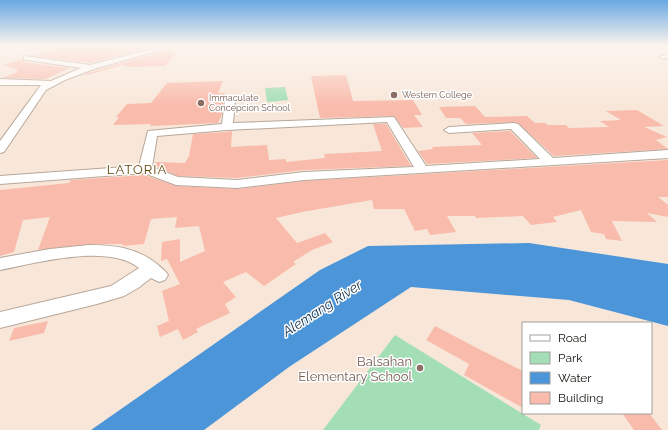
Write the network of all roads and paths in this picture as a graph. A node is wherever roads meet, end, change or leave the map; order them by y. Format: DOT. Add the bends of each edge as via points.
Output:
graph roads {
  1 [pos="83,66"];
  2 [pos="93,66"];
  3 [pos="90,67"];
  4 [pos="0,82"];
  5 [pos="50,84"];
  6 [pos="230,100"];
  7 [pos="227,127"];
  8 [pos="449,130"];
  9 [pos="0,149"];
  10 [pos="668,154"];
  11 [pos="550,162"];
  12 [pos="145,169"];
  13 [pos="422,170"];
  14 [pos="0,180"];
  15 [pos="0,264"];
  16 [pos="0,320"];
  1 -- 3 [label="street"];
  2 -- 3 [label="street"];
  3 -- 5 [label="street"];
  4 -- 5 [label="street"];
  5 -- 9 [label="street" via="43,88"];
  6 -- 7 [label="street"];
  7 -- 12 [label="street" via="152,133"];
  7 -- 13 [label="street" via="390,119"];
  8 -- 11 [label="street" via="514,126"];
  10 -- 11 [label="street"];
  11 -- 13 [label="street"];
  12 -- 13 [label="street" via="176,181 237,184 304,176"];
  12 -- 14 [label="street"];
  15 -- 16 [label="street" via="96,250 136,258 155,272 117,291"];
}
